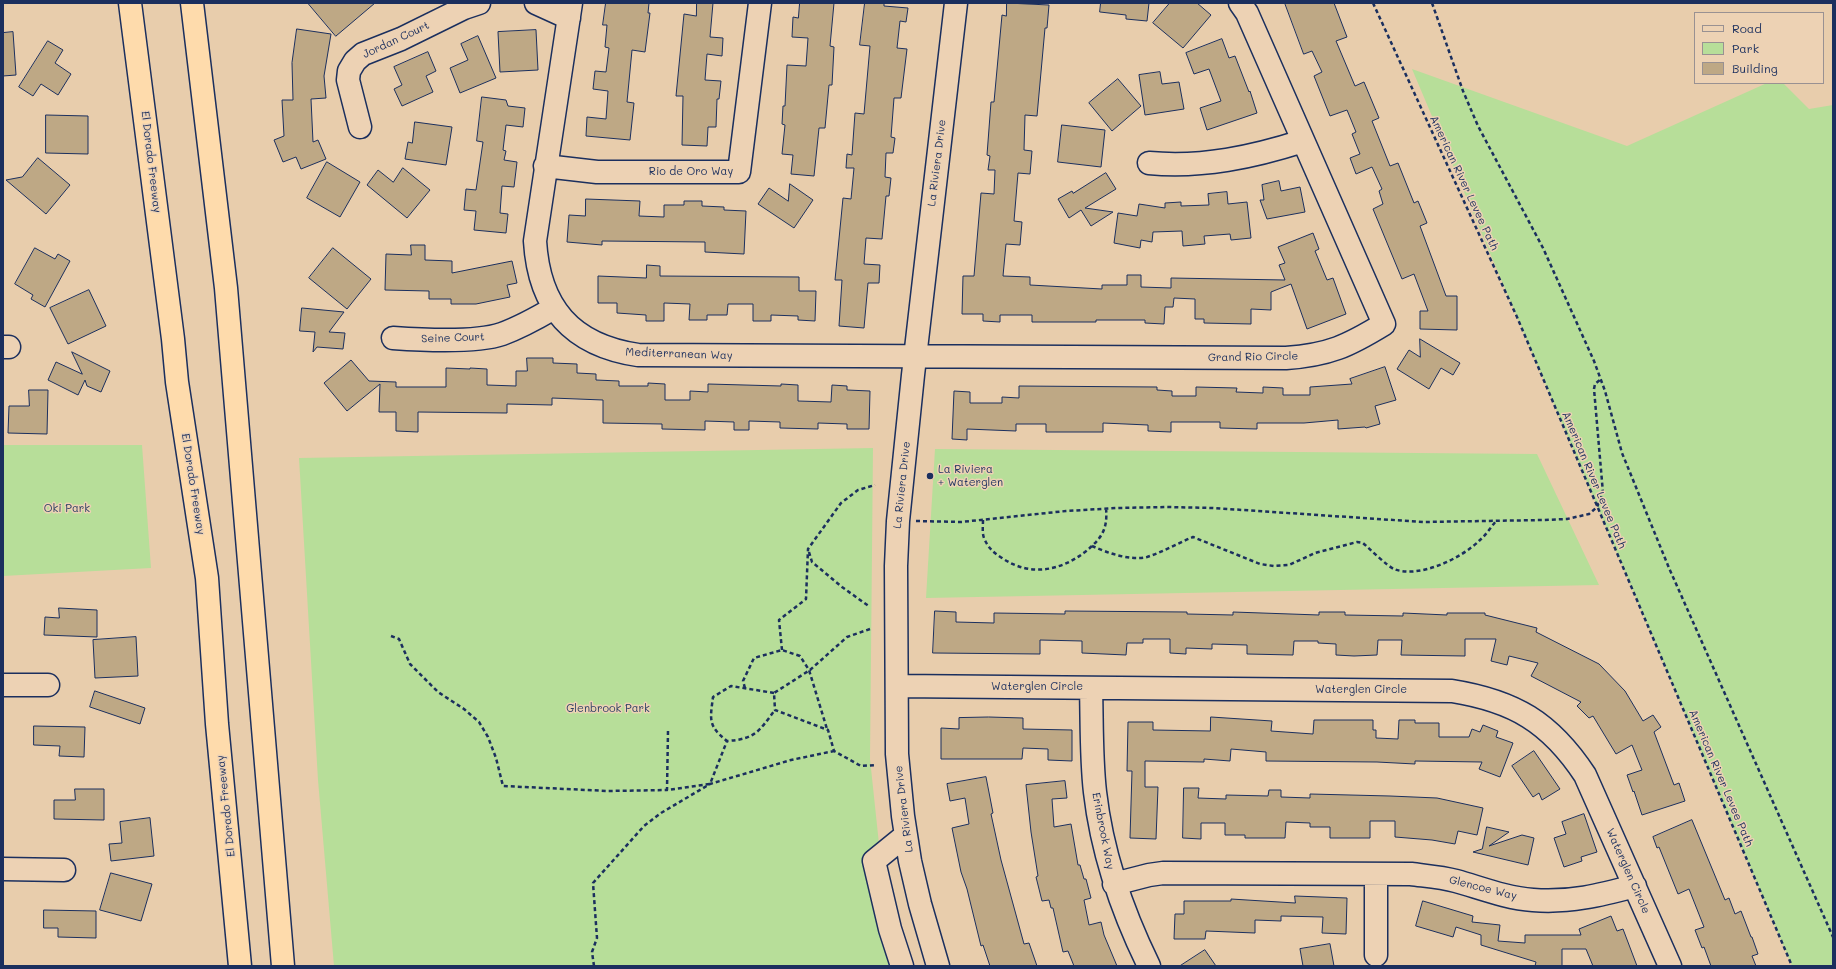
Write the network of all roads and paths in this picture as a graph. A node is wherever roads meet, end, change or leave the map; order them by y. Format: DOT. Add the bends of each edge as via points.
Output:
graph roads {
  1 [pos="130,3"];
  2 [pos="192,3"];
  3 [pos="479,3"];
  4 [pos="536,3"];
  5 [pos="760,3"];
  6 [pos="956,3"];
  7 [pos="1240,3"];
  8 [pos="1373,3"];
  9 [pos="1432,3"];
  10 [pos="570,11"];
  11 [pos="360,127"];
  12 [pos="1303,141"];
  13 [pos="1149,163"];
  14 [pos="545,166"];
  15 [pos="554,308"];
  16 [pos="393,338"];
  17 [pos="915,357"];
  18 [pos="1602,379"];
  19 [pos="875,485"];
  20 [pos="1597,507"];
  21 [pos="1106,508"];
  22 [pos="983,520"];
  23 [pos="898,521"];
  24 [pos="1496,521"];
  25 [pos="1092,546"];
  26 [pos="808,549"];
  27 [pos="870,607"];
  28 [pos="870,629"];
  29 [pos="391,636"];
  30 [pos="782,650"];
  31 [pos="810,670"];
  32 [pos="3,685"];
  33 [pos="48,685"];
  34 [pos="896,686"];
  35 [pos="745,688"];
  36 [pos="1091,688"];
  37 [pos="774,693"];
  38 [pos="775,710"];
  39 [pos="828,730"];
  40 [pos="668,731"];
  41 [pos="727,741"];
  42 [pos="834,751"];
  43 [pos="876,765"];
  44 [pos="710,784"];
  45 [pos="667,790"];
  46 [pos="906,835"];
  47 [pos="3,869"];
  48 [pos="64,870"];
  49 [pos="1376,874"];
  50 [pos="1114,884"];
  51 [pos="1635,886"];
  52 [pos="1833,937"];
  53 [pos="1376,955"];
  54 [pos="240,966"];
  55 [pos="283,966"];
  56 [pos="594,966"];
  57 [pos="902,966"];
  58 [pos="938,966"];
  59 [pos="1149,966"];
  60 [pos="1670,966"];
  61 [pos="1792,966"];
  1 -- 54 [label="highway, El Dorado Freeway" via="177,382 207,578 217,724"];
  2 -- 55 [label="highway" via="226,288"];
  3 -- 11 [label="street, Jordan Court" via="363,54 355,61 348,80"];
  4 -- 10 [label="street"];
  5 -- 14 [label="street, Rio de Oro Way" via="739,172 597,172"];
  6 -- 17 [label="street, La Riviera Drive"];
  7 -- 12 [label="street, Grand Rio Circle"];
  8 -- 20 [label="path, American River Levee Path" via="1517,318"];
  9 -- 18 [label="path" via="1478,126 1558,278"];
  10 -- 14 [label="street, Mediterranean Way"];
  12 -- 13 [label="street" via="1233,159 1192,164"];
  12 -- 17 [label="street, Grand Rio Circle" via="1384,324 1354,342 1332,351 1286,358"];
  14 -- 15 [label="street, Mediterranean Way" via="535,241 539,275"];
  15 -- 16 [label="street, Seine Court" via="522,326 501,334 478,338"];
  15 -- 17 [label="street, Mediterranean Way" via="578,333 598,345 638,355"];
  17 -- 23 [label="street, La Riviera Drive"];
  18 -- 20 [label="path" via="1595,384 1594,389 1603,494"];
  18 -- 52 [label="path" via="1622,453 1666,561"];
  19 -- 26 [label="path" via="858,490 841,503"];
  20 -- 24 [label="path" via="1589,514 1567,519"];
  20 -- 61 [label="path, American River Levee Path"];
  21 -- 22 [label="path"];
  21 -- 24 [label="path" via="1213,508 1423,522"];
  21 -- 25 [label="path" via="1107,520 1104,531"];
  22 -- 23 [label="path"];
  22 -- 25 [label="path" via="984,538 991,551 1022,567 1046,570 1063,566"];
  23 -- 34 [label="street, La Riviera Drive"];
  24 -- 25 [label="path" via="1480,540 1456,558 1436,566 1412,571 1394,569 1363,544 1356,542 1315,553 1289,565 1274,566 1260,564 1193,538 1146,557 1135,558 1105,552"];
  26 -- 27 [label="path" via="812,562"];
  26 -- 30 [label="path" via="806,599 779,620"];
  28 -- 31 [label="path" via="847,637"];
  29 -- 45 [label="path" via="399,639 410,664 438,692 479,722 496,758 503,786"];
  30 -- 31 [label="path" via="800,656"];
  30 -- 35 [label="path" via="754,658 743,681"];
  31 -- 37 [label="path"];
  31 -- 39 [label="path"];
  32 -- 33 [label="street"];
  34 -- 36 [label="street, Waterglen Circle"];
  34 -- 46 [label="street, La Riviera Drive" via="898,754"];
  35 -- 37 [label="path"];
  35 -- 41 [label="path" via="731,686 713,697 711,718 715,732"];
  36 -- 50 [label="street, Erinbrook Way" via="1095,792"];
  36 -- 51 [label="street, Waterglen Circle" via="1452,691 1498,701 1539,723 1557,738 1572,756 1591,786"];
  37 -- 38 [label="path"];
  38 -- 39 [label="path"];
  38 -- 41 [label="path" via="757,734 741,740"];
  39 -- 42 [label="path"];
  40 -- 45 [label="path"];
  41 -- 44 [label="path"];
  42 -- 43 [label="path" via="861,766"];
  42 -- 44 [label="path" via="778,763"];
  44 -- 45 [label="path"];
  44 -- 56 [label="path" via="644,826 593,883 597,938 592,952"];
  46 -- 57 [label="street" via="874,861 890,929"];
  46 -- 58 [label="street, La Riviera Drive" via="920,904"];
  47 -- 48 [label="street"];
  49 -- 50 [label="street, Glencoe Way" via="1163,873"];
  49 -- 51 [label="street, Glencoe Way" via="1433,876 1498,894 1533,900 1591,898"];
  49 -- 53 [label="street"];
  50 -- 59 [label="street, Erinbrook Way"];
  51 -- 60 [label="street, Waterglen Circle"];
}
